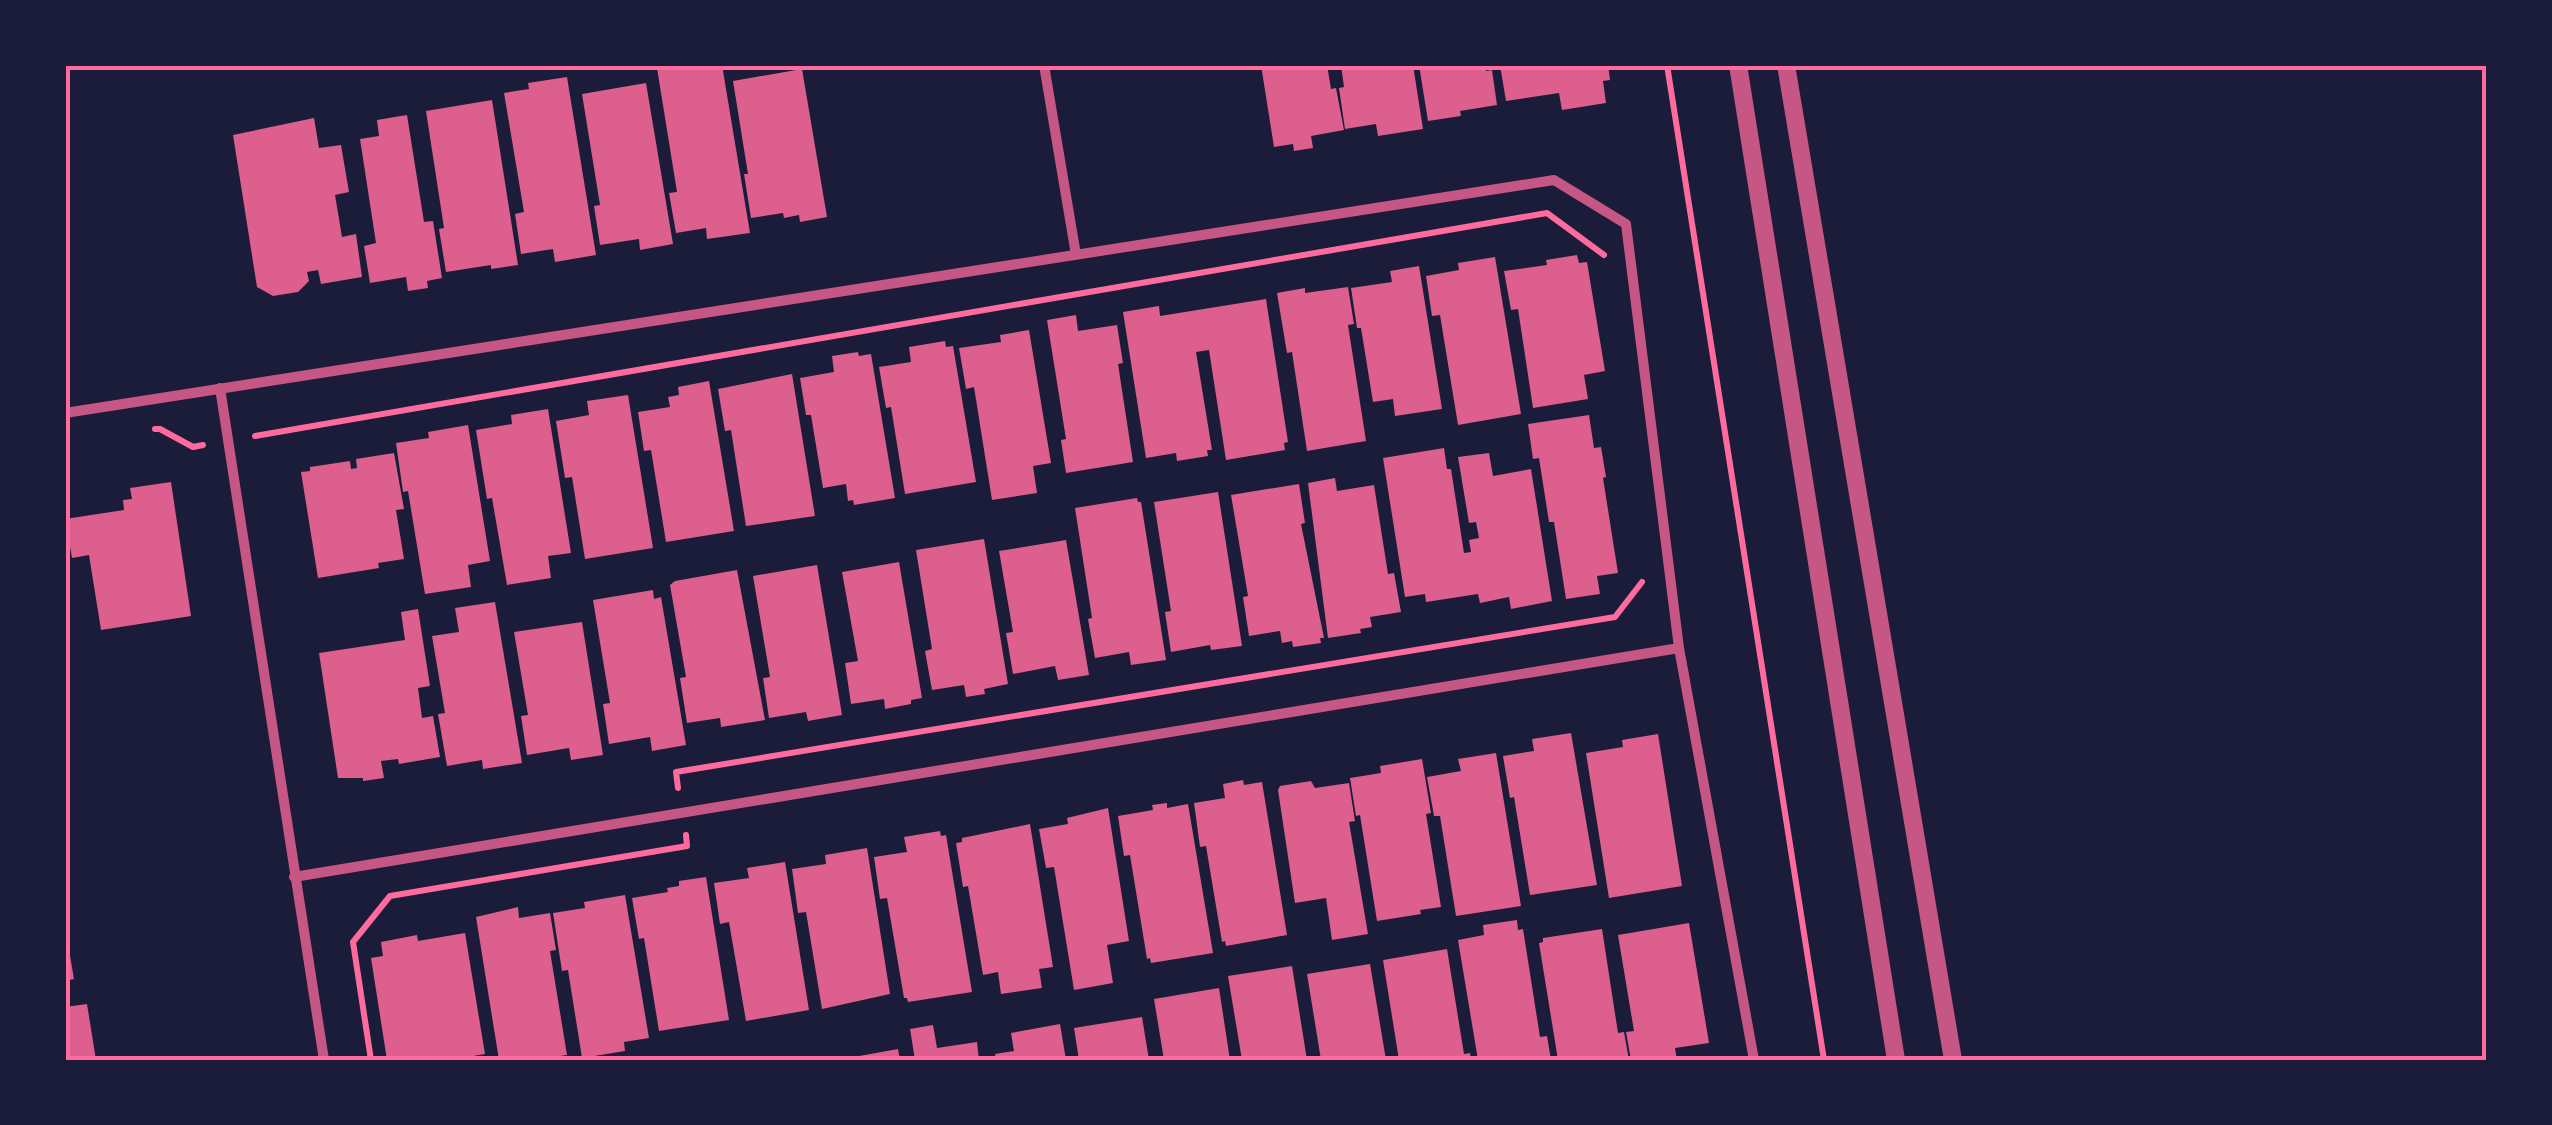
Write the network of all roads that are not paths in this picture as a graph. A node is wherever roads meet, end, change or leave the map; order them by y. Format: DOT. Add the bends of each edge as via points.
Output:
graph roads {
  1 [pos="1044,65"];
  2 [pos="1738,65"];
  3 [pos="1786,65"];
  4 [pos="1076,254"];
  5 [pos="220,388"];
  6 [pos="65,412"];
  7 [pos="1679,648"];
  8 [pos="294,877"];
  9 [pos="324,1060"];
  10 [pos="1754,1060"];
  11 [pos="1896,1060"];
  12 [pos="1953,1060"];
  1 -- 4 [label="street"];
  2 -- 11 [label="street"];
  3 -- 12 [label="street"];
  4 -- 5 [label="street"];
  4 -- 7 [label="street" via="1554,180 1626,224"];
  5 -- 6 [label="street"];
  5 -- 8 [label="street"];
  7 -- 8 [label="street"];
  7 -- 10 [label="street"];
  8 -- 9 [label="street"];
}
